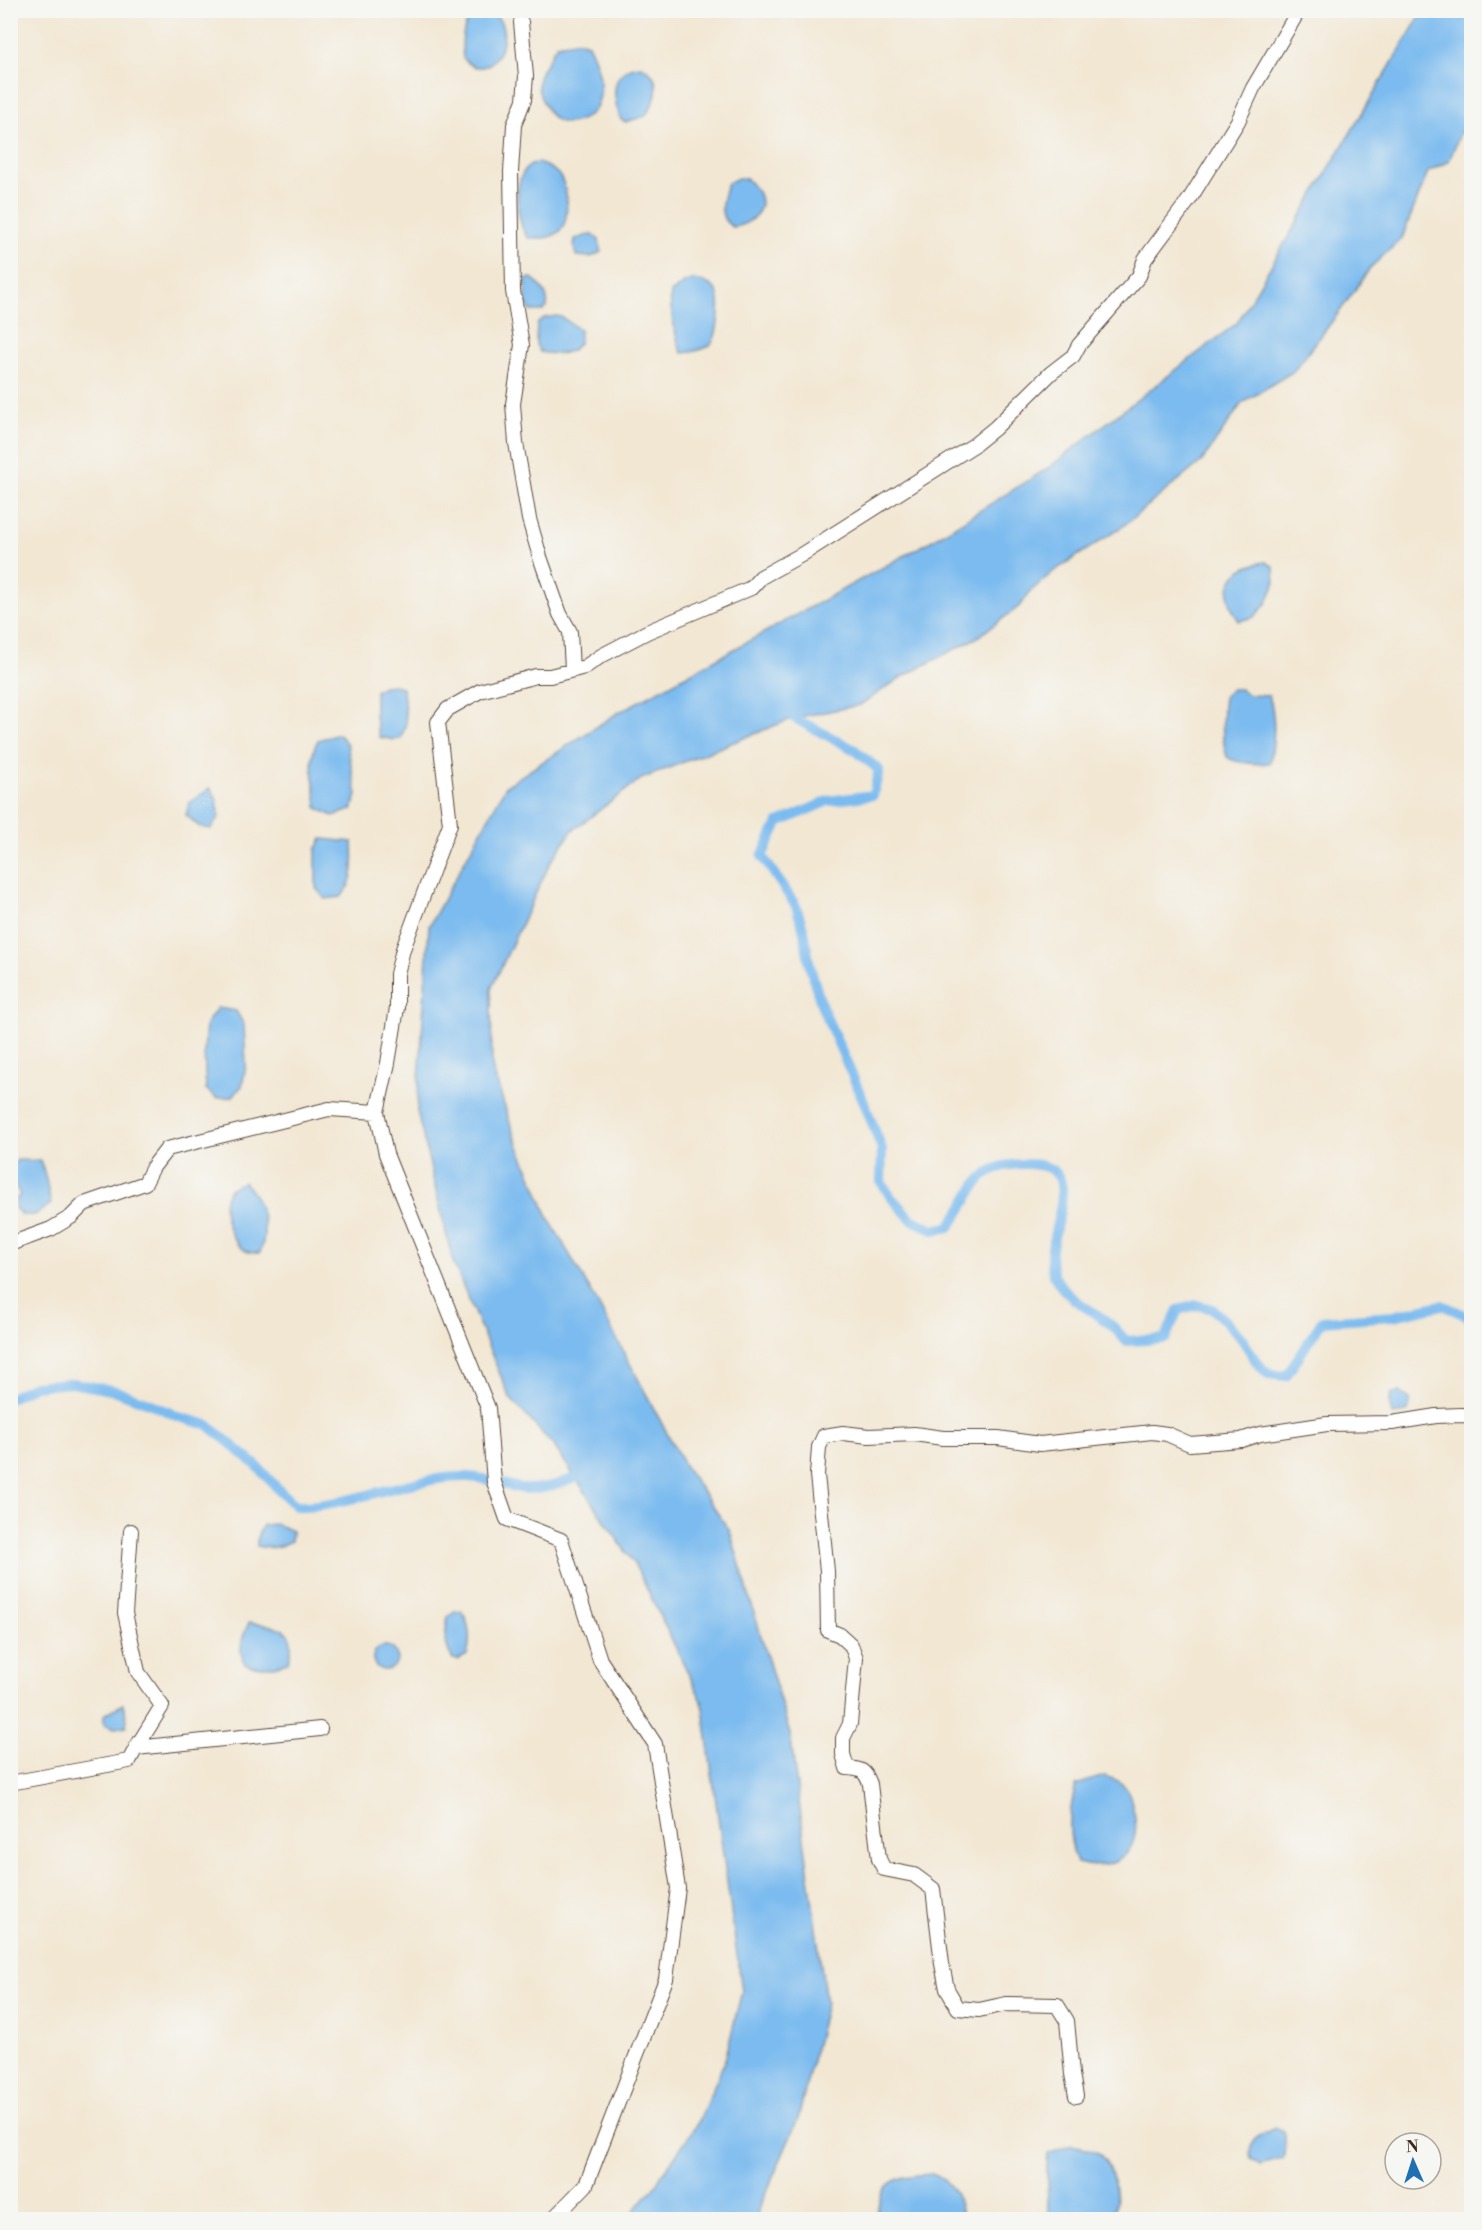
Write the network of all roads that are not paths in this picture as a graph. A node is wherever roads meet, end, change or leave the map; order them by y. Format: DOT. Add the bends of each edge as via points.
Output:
graph roads {
  1 [pos="1299,10"];
  2 [pos="521,22"];
  3 [pos="573,670"];
  4 [pos="377,1112"];
  5 [pos="10,1244"];
  6 [pos="1472,1416"];
  7 [pos="131,1531"];
  8 [pos="320,1729"];
  9 [pos="135,1748"];
  10 [pos="10,1783"];
  11 [pos="1076,2096"];
  12 [pos="552,2220"];
  1 -- 3 [label="street" via="1216,158 1145,259 1139,276 1073,356 995,428 950,461 761,577 751,588 659,626"];
  2 -- 3 [label="street" via="526,76 524,100 514,125 511,172 513,291 522,345 513,404 516,443 537,548 570,632"];
  3 -- 4 [label="street" via="480,691 448,709 438,722 450,824 402,949 397,1008"];
  4 -- 5 [label="street" via="329,1109 168,1149 145,1183 84,1204 51,1229"];
  4 -- 12 [label="street" via="386,1154 488,1408 494,1482 507,1519 561,1540 600,1660 655,1744 678,1888 666,1979 586,2185"];
  6 -- 11 [label="street" via="1327,1424 1241,1440 1190,1444 1152,1432 1040,1444 914,1434 824,1436 817,1475 827,1571 828,1630 851,1645 856,1658 843,1754 847,1768 866,1773 870,1784 879,1859 884,1869 914,1875 933,1889 945,1981 958,2008 1057,2005 1067,2021"];
  7 -- 9 [label="street" via="125,1613 138,1672 162,1706"];
  8 -- 9 [label="street"];
  9 -- 10 [label="street" via="129,1761"];
}
